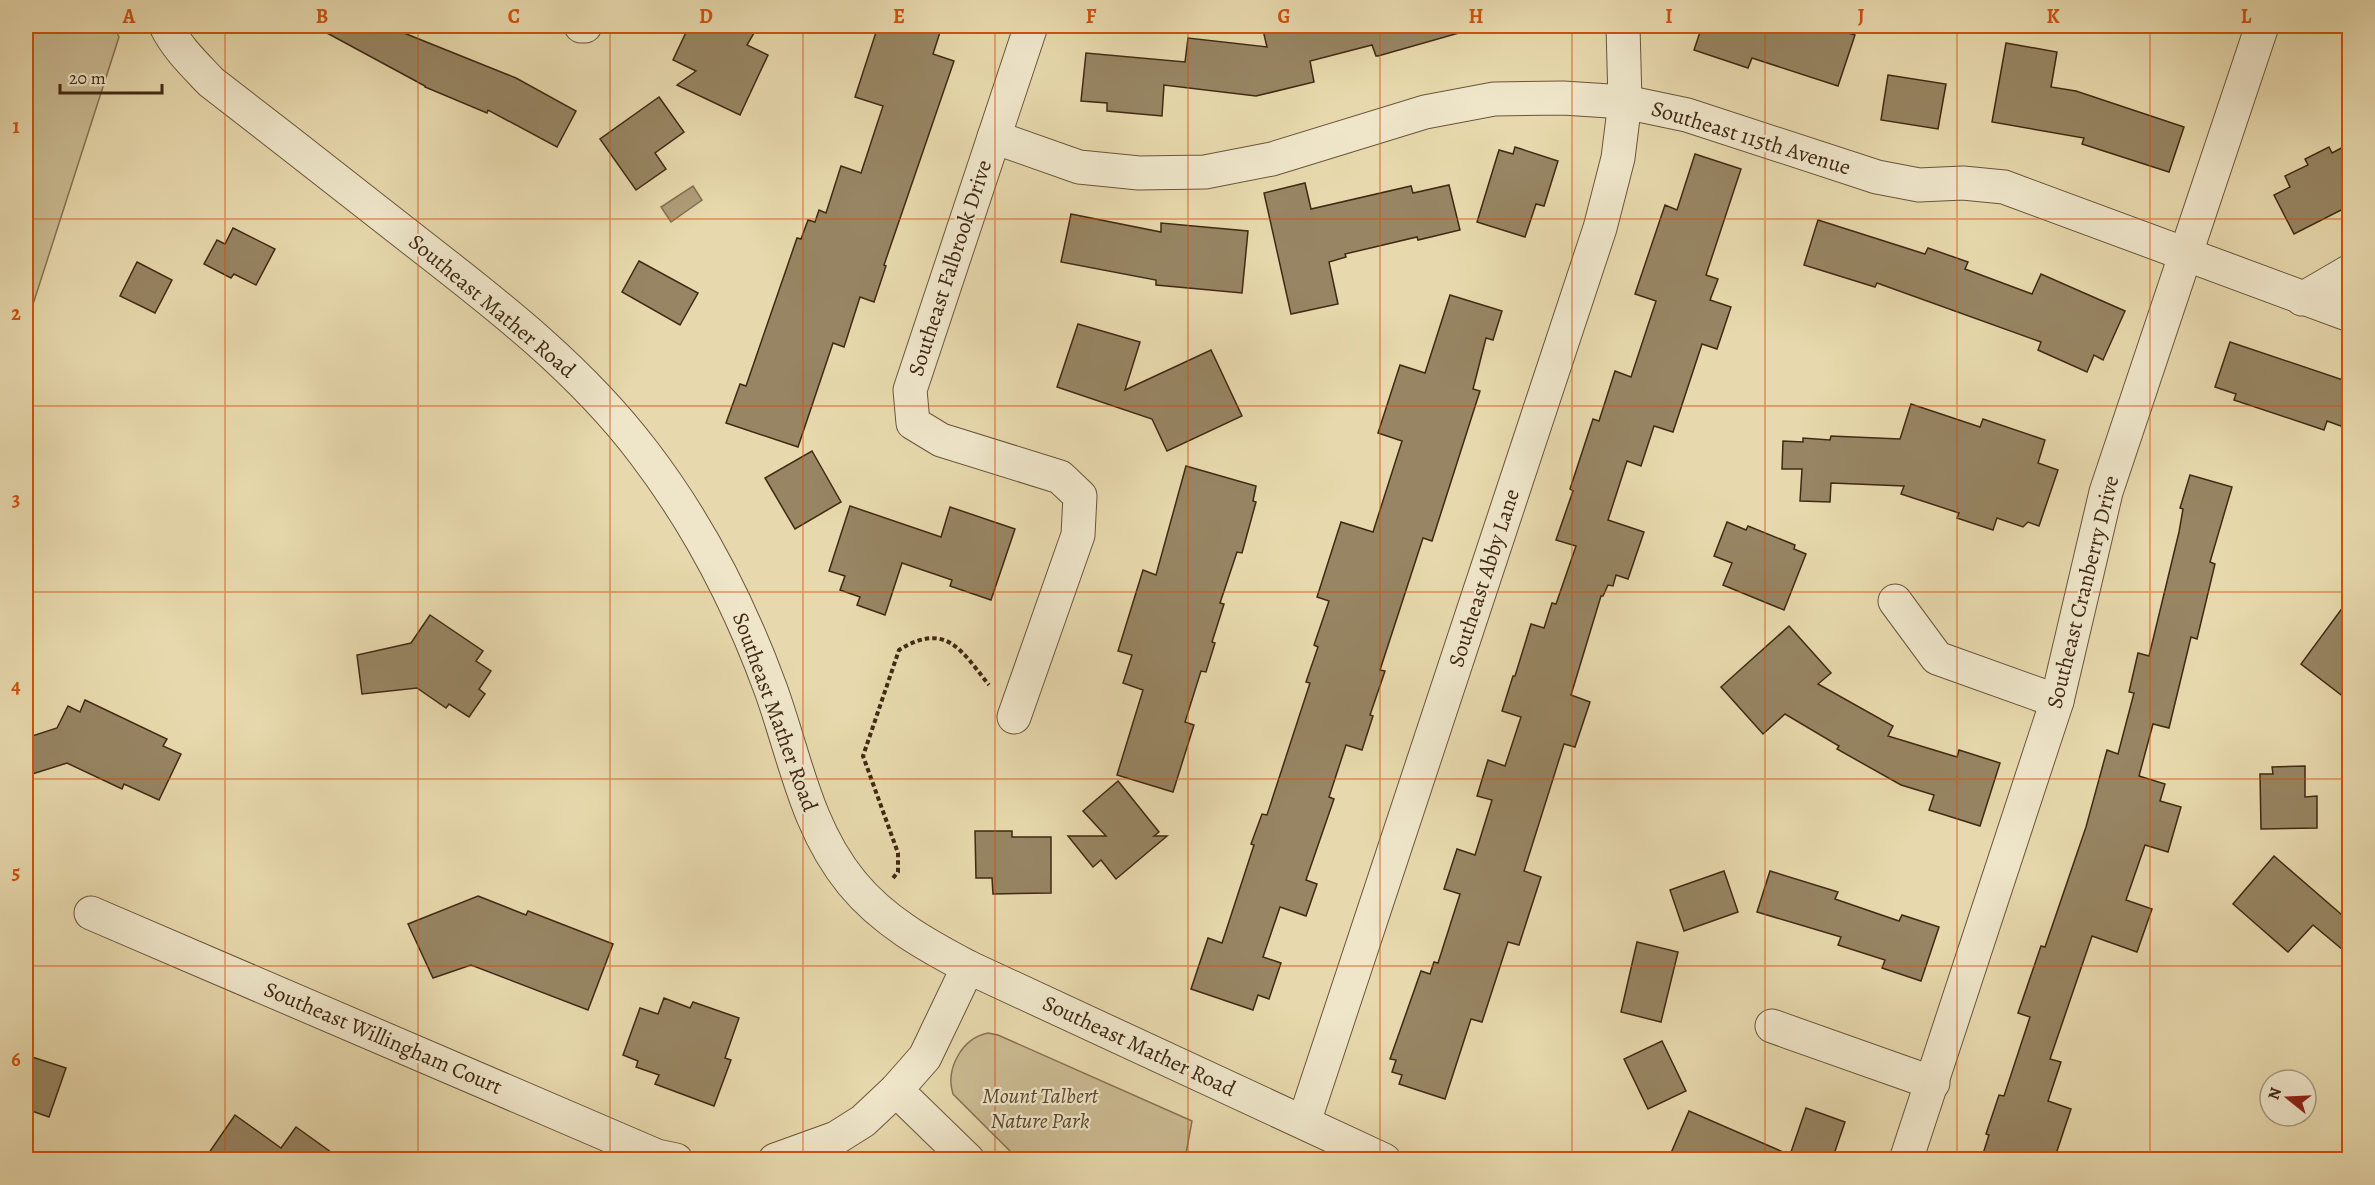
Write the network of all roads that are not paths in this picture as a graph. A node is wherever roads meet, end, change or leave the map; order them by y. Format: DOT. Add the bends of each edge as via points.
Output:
graph roads {
  1 [pos="166,26"];
  2 [pos="1030,26"];
  3 [pos="1623,26"];
  4 [pos="2262,26"];
  5 [pos="1625,102"];
  6 [pos="994,137"];
  7 [pos="2185,254"];
  8 [pos="2349,271"];
  9 [pos="2302,299"];
  10 [pos="2349,315"];
  11 [pos="1895,600"];
  12 [pos="2057,701"];
  13 [pos="1014,717"];
  14 [pos="91,913"];
  15 [pos="968,968"];
  16 [pos="1772,1026"];
  17 [pos="1933,1083"];
  18 [pos="896,1090"];
  19 [pos="1304,1122"];
  20 [pos="675,1160"];
  21 [pos="775,1160"];
  22 [pos="968,1160"];
  23 [pos="1384,1160"];
  24 [pos="1906,1160"];
  1 -- 15 [label="street, Southeast Mather Road" via="190,61 211,82 461,277 547,349 610,410 671,488 727,585 772,693 817,829 834,858 872,905 924,944"];
  2 -- 6 [label="street, Southeast Falbrook Drive"];
  3 -- 5 [label="street, Southeast Abby Lane"];
  4 -- 7 [label="street, Southeast Cranberry Drive"];
  5 -- 6 [label="street, Southeast 115th Avenue" via="1494,99 1425,112 1272,159 1205,172 1139,173 1079,167"];
  5 -- 7 [label="street, Southeast 115th Avenue" via="1687,115 1877,177 1919,185 1963,183 2004,187"];
  5 -- 19 [label="street, Southeast Abby Lane" via="1618,158 1600,228"];
  6 -- 13 [label="street, Southeast Falbrook Drive" via="910,390 913,423 941,440 1060,477 1080,496 1078,535"];
  7 -- 9 [label="street, Southeast 115th Avenue"];
  7 -- 12 [label="street, Southeast Cranberry Drive" via="2106,492"];
  8 -- 9 [label="street"];
  9 -- 10 [label="street, Southeast 115th Avenue"];
  11 -- 12 [label="street" via="1937,658"];
  12 -- 17 [label="street, Southeast Cranberry Drive"];
  14 -- 20 [label="street, Southeast Willingham Court" via="657,1156"];
  15 -- 18 [label="street" via="925,1057"];
  15 -- 19 [label="street, Southeast Mather Road"];
  16 -- 17 [label="street"];
  17 -- 24 [label="street, Southeast Cranberry Drive"];
  18 -- 21 [label="street" via="863,1121 836,1138"];
  18 -- 22 [label="street"];
  19 -- 23 [label="street, Southeast Mather Road"];
}
